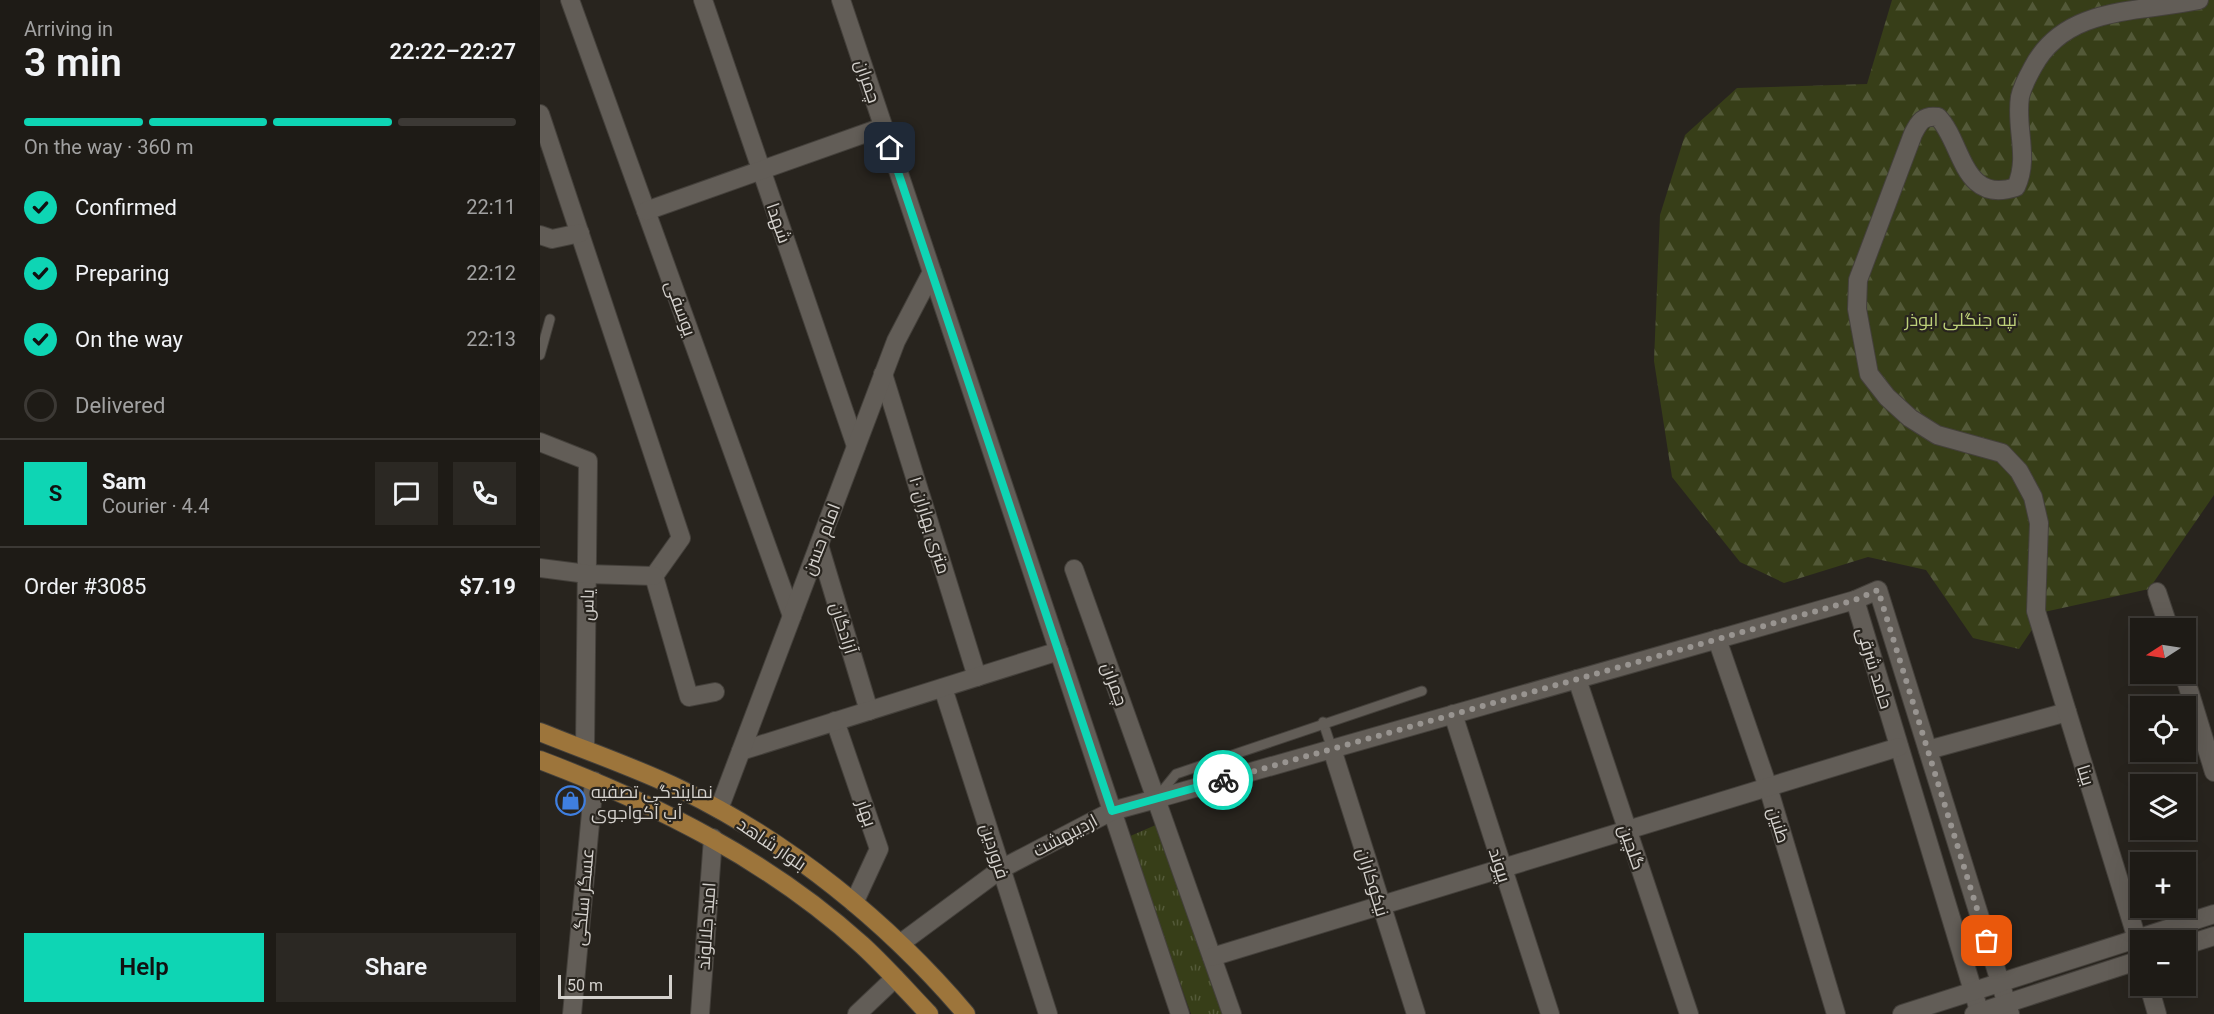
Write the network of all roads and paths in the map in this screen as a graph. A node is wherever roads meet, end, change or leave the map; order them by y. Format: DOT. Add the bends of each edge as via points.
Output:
graph roads {
  1 [pos="570,0"];
  2 [pos="703,0"];
  3 [pos="841,0"];
  4 [pos="2199,0"];
  5 [pos="540,114"];
  6 [pos="884,127"];
  7 [pos="547,152"];
  8 [pos="761,171"];
  9 [pos="646,211"];
  10 [pos="580,233"];
  11 [pos="540,235"];
  12 [pos="932,272"];
  13 [pos="550,318"];
  14 [pos="540,355"];
  15 [pos="883,374"];
  16 [pos="540,442"];
  17 [pos="856,446"];
  18 [pos="819,545"];
  19 [pos="540,568"];
  20 [pos="1074,569"];
  21 [pos="587,574"];
  22 [pos="654,576"];
  23 [pos="2157,592"];
  24 [pos="1855,600"];
  25 [pos="792,616"];
  26 [pos="2166,618"];
  27 [pos="1718,639"];
  28 [pos="1059,651"];
  29 [pos="977,677"];
  30 [pos="1577,679"];
  31 [pos="2187,684"];
  32 [pos="943,688"];
  33 [pos="1422,691"];
  34 [pos="715,692"];
  35 [pos="869,711"];
  36 [pos="2067,712"];
  37 [pos="1453,714"];
  38 [pos="835,721"];
  39 [pos="1323,722"];
  40 [pos="540,732"];
  41 [pos="1899,747"];
  42 [pos="585,749"];
  43 [pos="1332,749"];
  44 [pos="1928,750"];
  45 [pos="741,751"];
  46 [pos="540,760"];
  47 [pos="2214,772"];
  48 [pos="594,781"];
  49 [pos="1768,787"];
  50 [pos="1156,799"];
  51 [pos="719,809"];
  52 [pos="1112,811"];
  53 [pos="1626,830"];
  54 [pos="713,838"];
  55 [pos="1501,868"];
  56 [pos="1001,869"];
  57 [pos="854,903"];
  58 [pos="1380,905"];
  59 [pos="2214,914"];
  60 [pos="2134,930"];
  61 [pos="2165,930"];
  62 [pos="2214,936"];
  63 [pos="2130,941"];
  64 [pos="2196,942"];
  65 [pos="901,943"];
  66 [pos="1212,957"];
  67 [pos="2130,964"];
  68 [pos="895,978"];
  69 [pos="2001,983"];
  70 [pos="1974,992"];
  71 [pos="2152,996"];
  72 [pos="2008,1009"];
  73 [pos="1978,1013"];
  74 [pos="572,1014"];
  75 [pos="700,1014"];
  76 [pos="857,1014"];
  77 [pos="929,1014"];
  78 [pos="966,1014"];
  79 [pos="1048,1014"];
  80 [pos="1180,1014"];
  81 [pos="1232,1014"];
  82 [pos="1416,1014"];
  83 [pos="1550,1014"];
  84 [pos="1689,1014"];
  85 [pos="1836,1014"];
  86 [pos="1902,1014"];
  87 [pos="2157,1014"];
  1 -- 9 [label="street, یوسفی"];
  2 -- 8 [label="street, شهدا"];
  3 -- 6 [label="street, چمران"];
  4 -- 36 [label="street, بینا" via="2085,19 2040,53 2020,97 2023,173 2016,187 2004,191 1990,189 1971,178 1945,124 1938,117 1920,120 1858,280 1862,346 1869,374 1887,397 1937,435 2002,453 2019,471 2033,498 2039,523 2036,611"];
  5 -- 7 [label="street"];
  6 -- 8 [label="street"];
  6 -- 12 [label="street, چمران"];
  7 -- 10 [label="street"];
  8 -- 9 [label="street"];
  8 -- 17 [label="street, شهدا"];
  9 -- 25 [label="street, یوسفی"];
  10 -- 11 [label="street" via="552,239"];
  10 -- 22 [label="street" via="681,538"];
  12 -- 15 [label="street, امام حسن"];
  12 -- 28 [label="street, چمران"];
  13 -- 14 [label="lane"];
  15 -- 17 [label="street, امام حسن"];
  15 -- 29 [label="street, ۱۰ متری بهاران"];
  16 -- 21 [label="street, یاس" via="588,461"];
  17 -- 18 [label="street, امام حسن"];
  18 -- 25 [label="street, امام حسن"];
  18 -- 35 [label="street, آزادگان"];
  19 -- 21 [label="street"];
  20 -- 50 [label="street, چمران"];
  21 -- 22 [label="street"];
  21 -- 42 [label="street, یاس"];
  22 -- 34 [label="street" via="689,697"];
  23 -- 26 [label="street"];
  24 -- 27 [label="street"];
  24 -- 41 [label="street, حامد شرقی"];
  24 -- 44 [label="street, حامد شرقی" via="1878,590"];
  25 -- 45 [label="street, امام حسن"];
  27 -- 30 [label="street"];
  27 -- 49 [label="street, طنین"];
  28 -- 29 [label="street"];
  28 -- 52 [label="street, چمران"];
  29 -- 32 [label="street"];
  30 -- 37 [label="street"];
  30 -- 53 [label="street, گلچین"];
  31 -- 47 [label="street"];
  32 -- 35 [label="street"];
  32 -- 56 [label="street, فروردین"];
  33 -- 39 [label="lane"];
  35 -- 38 [label="street"];
  36 -- 44 [label="street"];
  36 -- 60 [label="street, بینا"];
  37 -- 43 [label="street"];
  37 -- 55 [label="street, پیوند"];
  38 -- 45 [label="street"];
  38 -- 57 [label="street, بهار" via="879,849"];
  39 -- 43 [label="lane"];
  39 -- 50 [label="lane" via="1176,774"];
  40 -- 42 [label="main road, بلوار شاهد"];
  41 -- 49 [label="street"];
  41 -- 70 [label="street, حامد شرقی"];
  42 -- 51 [label="main road, بلوار شاهد" via="642,771"];
  43 -- 50 [label="street"];
  43 -- 58 [label="street, نیکوکاران"];
  44 -- 69 [label="street, حامد شرقی"];
  45 -- 51 [label="street, امام حسن"];
  46 -- 48 [label="main road, بلوار شاهد"];
  48 -- 54 [label="main road, بلوار شاهد"];
  48 -- 74 [label="street, عسگر سلگی"];
  49 -- 53 [label="street"];
  49 -- 85 [label="street, طنین"];
  50 -- 52 [label="street"];
  50 -- 66 [label="street, چمران"];
  51 -- 57 [label="main road, بلوار شاهد"];
  52 -- 56 [label="street, اردیبهشت"];
  52 -- 80 [label="street, چمران"];
  53 -- 55 [label="street"];
  53 -- 84 [label="street, گلچین"];
  54 -- 68 [label="main road, بلوار شاهد" via="828,917"];
  54 -- 75 [label="street, امید جلالوند"];
  55 -- 58 [label="street"];
  55 -- 83 [label="street, پیوند"];
  56 -- 65 [label="street, اردیبهشت"];
  56 -- 79 [label="street, فروردین"];
  57 -- 65 [label="main road, بلوار شاهد"];
  58 -- 66 [label="street"];
  58 -- 82 [label="street, نیکوکاران"];
  59 -- 61 [label="street"];
  62 -- 64 [label="street"];
  63 -- 69 [label="street"];
  65 -- 78 [label="main road, بلوار شاهد"];
  66 -- 81 [label="street, چمران"];
  67 -- 72 [label="street"];
  68 -- 76 [label="street"];
  68 -- 77 [label="main road, بلوار شاهد"];
  69 -- 70 [label="street"];
  69 -- 72 [label="street, حامد شرقی"];
  70 -- 73 [label="street, حامد شرقی"];
  70 -- 86 [label="street"];
  71 -- 87 [label="street"];
  72 -- 73 [label="street"];
}
